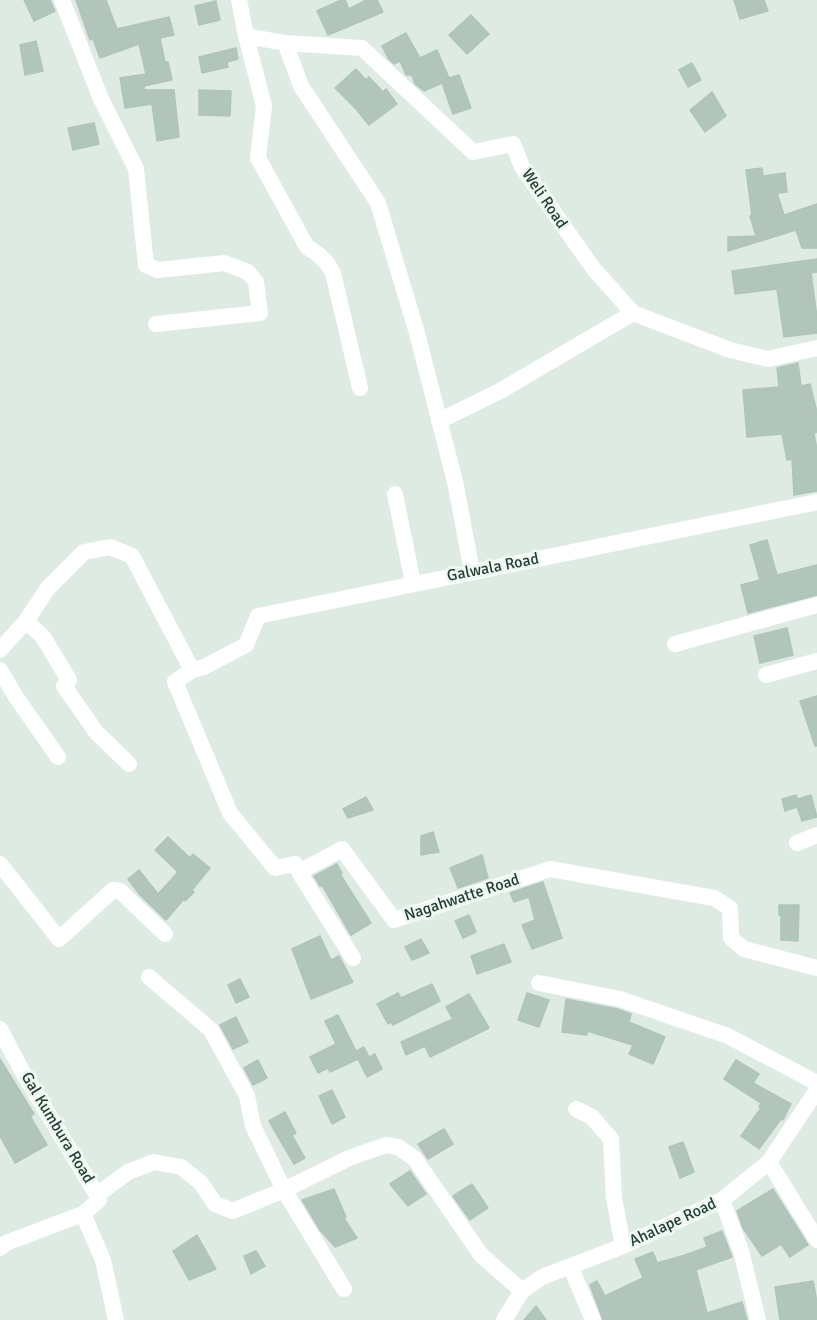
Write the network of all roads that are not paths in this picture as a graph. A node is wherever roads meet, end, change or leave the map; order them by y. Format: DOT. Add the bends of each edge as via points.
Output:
graph roads {
  1 [pos="62,0"];
  2 [pos="239,0"];
  3 [pos="246,36"];
  4 [pos="285,43"];
  5 [pos="633,313"];
  6 [pos="156,324"];
  7 [pos="817,348"];
  8 [pos="360,388"];
  9 [pos="439,421"];
  10 [pos="395,494"];
  11 [pos="817,502"];
  12 [pos="472,572"];
  13 [pos="413,583"];
  14 [pos="817,604"];
  15 [pos="26,621"];
  16 [pos="675,644"];
  17 [pos="0,650"];
  18 [pos="817,661"];
  19 [pos="0,670"];
  20 [pos="192,670"];
  21 [pos="766,675"];
  22 [pos="58,757"];
  23 [pos="129,764"];
  24 [pos="817,835"];
  25 [pos="797,843"];
  26 [pos="0,864"];
  27 [pos="299,872"];
  28 [pos="165,934"];
  29 [pos="353,958"];
  30 [pos="817,968"];
  31 [pos="150,977"];
  32 [pos="539,983"];
  33 [pos="0,1029"];
  34 [pos="817,1083"];
  35 [pos="817,1090"];
  36 [pos="576,1109"];
  37 [pos="769,1162"];
  38 [pos="284,1190"];
  39 [pos="97,1195"];
  40 [pos="722,1200"];
  41 [pos="83,1214"];
  42 [pos="817,1240"];
  43 [pos="623,1246"];
  44 [pos="0,1248"];
  45 [pos="571,1268"];
  46 [pos="344,1289"];
  47 [pos="522,1291"];
  48 [pos="116,1320"];
  49 [pos="504,1320"];
  50 [pos="593,1320"];
  51 [pos="758,1320"];
  1 -- 6 [label="street" via="101,99 136,168 146,265 159,270 224,263 248,272 256,282 260,313"];
  2 -- 3 [label="street"];
  3 -- 4 [label="street, Weli Road"];
  3 -- 8 [label="street" via="264,106 258,158 307,247 333,273"];
  4 -- 5 [label="street, Weli Road" via="362,48 473,152 513,144 522,167 592,268"];
  4 -- 9 [label="street" via="301,86 378,203"];
  5 -- 7 [label="street, Weli Road" via="730,351 768,358"];
  5 -- 9 [label="street" via="501,391"];
  9 -- 12 [label="street"];
  10 -- 13 [label="street"];
  11 -- 12 [label="street, Galwala Road"];
  12 -- 13 [label="street, Galwala Road"];
  13 -- 20 [label="street, Galwala Road" via="258,616 246,645"];
  14 -- 16 [label="street"];
  15 -- 17 [label="street"];
  15 -- 20 [label="street" via="48,588 84,552 110,547 132,556"];
  15 -- 23 [label="street" via="43,637 69,680 64,686 96,732"];
  18 -- 21 [label="street"];
  19 -- 22 [label="street"];
  20 -- 27 [label="street" via="174,682 230,813 275,868 296,864"];
  24 -- 25 [label="street"];
  26 -- 28 [label="street" via="59,939 113,890 120,891"];
  27 -- 29 [label="street"];
  27 -- 30 [label="street, Nagahwatte Road" via="342,849 394,921 550,869 714,898 730,908 731,938 744,948"];
  31 -- 38 [label="street" via="211,1030 246,1096 254,1126"];
  32 -- 34 [label="street" via="620,999 728,1036"];
  33 -- 39 [label="street, Gal Kumbura Road"];
  35 -- 37 [label="street, Ahalape Road"];
  36 -- 43 [label="street" via="592,1117 610,1139 614,1198"];
  37 -- 40 [label="street, Ahalape Road"];
  37 -- 42 [label="street"];
  38 -- 39 [label="street" via="233,1211 215,1204 201,1183 181,1167 154,1162 128,1173"];
  38 -- 46 [label="street"];
  38 -- 47 [label="street" via="349,1158 386,1145 398,1147 415,1159 482,1255"];
  39 -- 41 [label="street" via="99,1200"];
  40 -- 43 [label="street, Ahalape Road"];
  40 -- 51 [label="street" via="741,1251"];
  41 -- 44 [label="street"];
  41 -- 48 [label="street" via="103,1260"];
  43 -- 45 [label="street, Ahalape Road"];
  45 -- 47 [label="street, Ahalape Road" via="542,1277"];
  45 -- 50 [label="street"];
  47 -- 49 [label="street, Ahalape Road"];
}
